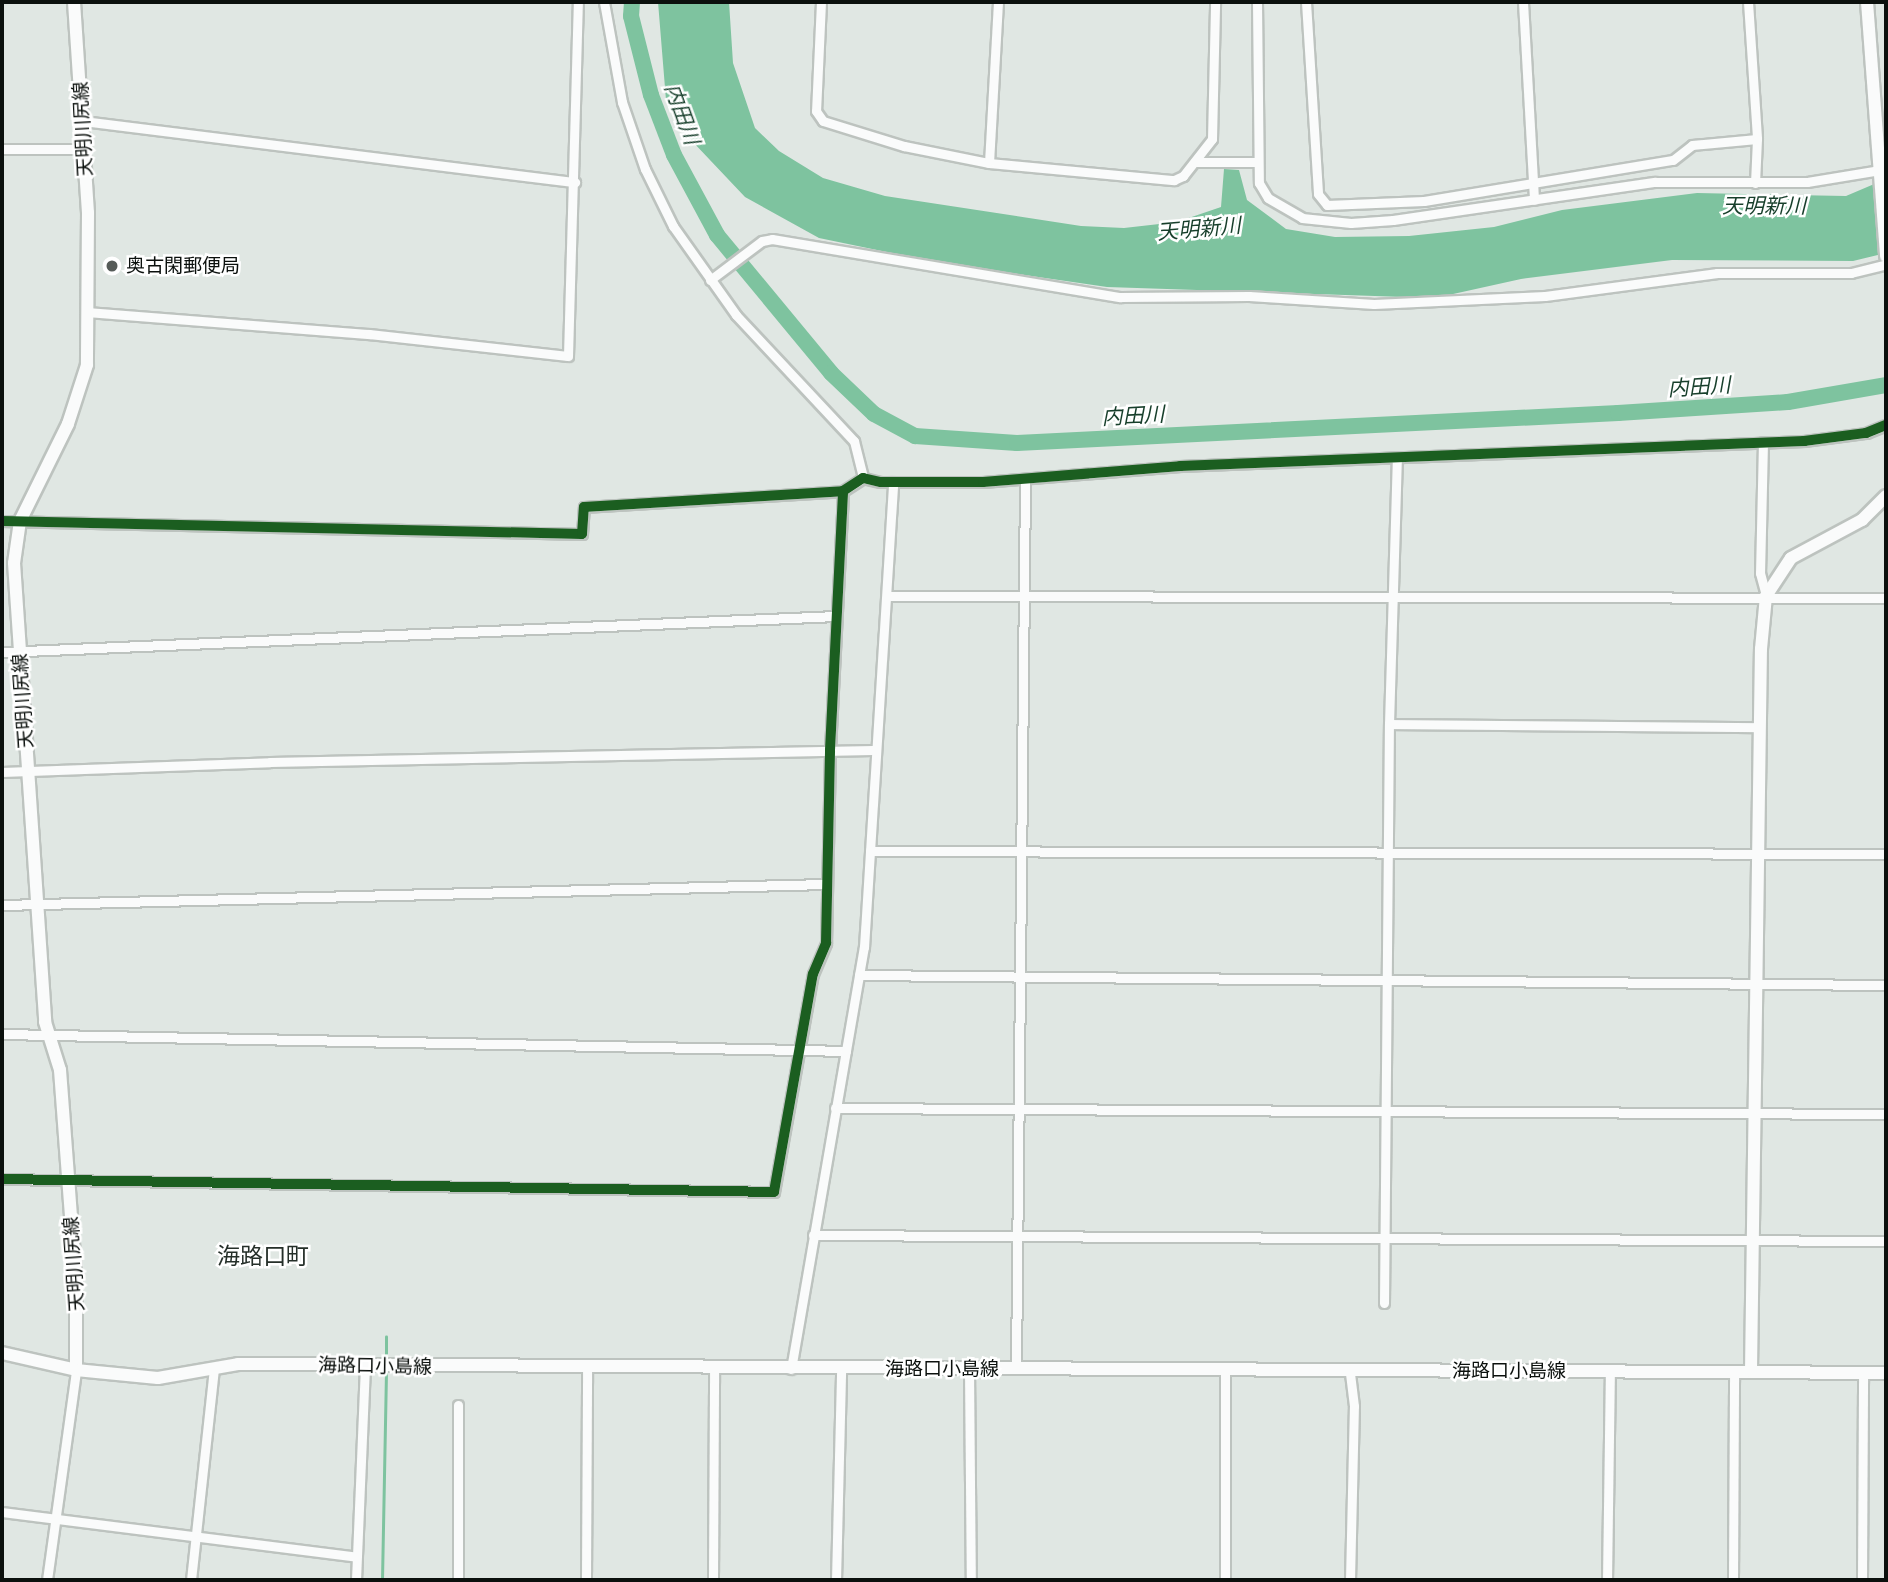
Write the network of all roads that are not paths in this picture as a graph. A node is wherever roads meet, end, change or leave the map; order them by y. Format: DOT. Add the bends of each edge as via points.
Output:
graph roads {
  1 [pos="74,2"];
  2 [pos="578,2"];
  3 [pos="603,2"];
  4 [pos="821,2"];
  5 [pos="998,2"];
  6 [pos="1215,2"];
  7 [pos="1258,2"];
  8 [pos="1306,2"];
  9 [pos="1523,2"];
  10 [pos="1748,2"];
  11 [pos="1867,2"];
  12 [pos="83,121"];
  13 [pos="1757,139"];
  14 [pos="2,149"];
  15 [pos="84,149"];
  16 [pos="1195,162"];
  17 [pos="1256,162"];
  18 [pos="989,163"];
  19 [pos="1883,167"];
  20 [pos="1535,181"];
  21 [pos="575,182"];
  22 [pos="1755,183"];
  23 [pos="1534,200"];
  24 [pos="1886,256"];
  25 [pos="1886,264"];
  26 [pos="710,280"];
  27 [pos="88,312"];
  28 [pos="1886,425"];
  29 [pos="1763,442"];
  30 [pos="1397,458"];
  31 [pos="863,478"];
  32 [pos="1025,479"];
  33 [pos="893,482"];
  34 [pos="843,491"];
  35 [pos="1886,496"];
  36 [pos="2,521"];
  37 [pos="20,521"];
  38 [pos="889,596"];
  39 [pos="1766,596"];
  40 [pos="1025,597"];
  41 [pos="1886,598"];
  42 [pos="1396,599"];
  43 [pos="836,616"];
  44 [pos="2,652"];
  45 [pos="20,653"];
  46 [pos="1390,724"];
  47 [pos="1760,727"];
  48 [pos="830,750"];
  49 [pos="873,750"];
  50 [pos="2,772"];
  51 [pos="27,772"];
  52 [pos="1024,849"];
  53 [pos="870,851"];
  54 [pos="1390,851"];
  55 [pos="1758,854"];
  56 [pos="1886,854"];
  57 [pos="827,884"];
  58 [pos="2,905"];
  59 [pos="37,906"];
  60 [pos="859,975"];
  61 [pos="1022,979"];
  62 [pos="1388,982"];
  63 [pos="1757,985"];
  64 [pos="1886,985"];
  65 [pos="2,1034"];
  66 [pos="47,1034"];
  67 [pos="799,1049"];
  68 [pos="846,1051"];
  69 [pos="835,1108"];
  70 [pos="1386,1111"];
  71 [pos="1020,1112"];
  72 [pos="1755,1113"];
  73 [pos="1886,1114"];
  74 [pos="2,1179"];
  75 [pos="68,1180"];
  76 [pos="813,1235"];
  77 [pos="1018,1237"];
  78 [pos="1385,1240"];
  79 [pos="1886,1241"];
  80 [pos="1752,1242"];
  81 [pos="1384,1303"];
  82 [pos="2,1353"];
  83 [pos="365,1366"];
  84 [pos="214,1367"];
  85 [pos="587,1368"];
  86 [pos="714,1368"];
  87 [pos="791,1368"];
  88 [pos="841,1369"];
  89 [pos="970,1369"];
  90 [pos="1016,1369"];
  91 [pos="76,1370"];
  92 [pos="1225,1371"];
  93 [pos="1350,1371"];
  94 [pos="1734,1371"];
  95 [pos="1751,1371"];
  96 [pos="1610,1372"];
  97 [pos="1863,1373"];
  98 [pos="1886,1373"];
  99 [pos="458,1405"];
  100 [pos="2,1512"];
  101 [pos="55,1518"];
  102 [pos="197,1536"];
  103 [pos="356,1557"];
  104 [pos="47,1580"];
  105 [pos="191,1580"];
  106 [pos="356,1580"];
  107 [pos="458,1580"];
  108 [pos="586,1580"];
  109 [pos="713,1580"];
  110 [pos="836,1580"];
  111 [pos="971,1580"];
  112 [pos="1225,1580"];
  113 [pos="1350,1580"];
  114 [pos="1607,1580"];
  115 [pos="1733,1580"];
  116 [pos="1862,1580"];
  1 -- 12 [label="main road, 天明川尻線"];
  2 -- 21 [label="street"];
  3 -- 26 [label="street" via="622,102 642,159 673,226"];
  4 -- 18 [label="street" via="819,117 904,146"];
  5 -- 18 [label="street"];
  6 -- 16 [label="street" via="1212,139"];
  7 -- 17 [label="street"];
  8 -- 20 [label="street" via="1318,194 1324,203 1424,201"];
  9 -- 20 [label="street"];
  10 -- 13 [label="street"];
  11 -- 19 [label="main road"];
  12 -- 15 [label="main road, 天明川尻線"];
  12 -- 21 [label="street"];
  13 -- 20 [label="street" via="1692,145 1678,159"];
  13 -- 22 [label="street"];
  14 -- 15 [label="street"];
  15 -- 27 [label="main road, 天明川尻線"];
  16 -- 17 [label="street"];
  16 -- 18 [label="street" via="1174,180"];
  17 -- 23 [label="street" via="1259,183 1268,198 1284,211 1325,222 1394,220"];
  19 -- 22 [label="street" via="1807,182"];
  19 -- 24 [label="main road"];
  20 -- 23 [label="street"];
  21 -- 27 [label="street" via="568,356 369,334"];
  22 -- 23 [label="street" via="1655,182"];
  25 -- 26 [label="street" via="1851,274 1717,273 1545,296 1374,304 1249,296 1121,297 931,268 790,239 762,241"];
  26 -- 31 [label="street" via="750,332 854,441"];
  27 -- 37 [label="main road, 天明川尻線" via="81,395"];
  28 -- 29 [label="street" via="1866,433"];
  29 -- 30 [label="street"];
  29 -- 39 [label="street" via="1760,573"];
  30 -- 32 [label="street" via="1180,466"];
  30 -- 42 [label="street"];
  31 -- 33 [label="street"];
  31 -- 34 [label="street"];
  32 -- 33 [label="street"];
  32 -- 40 [label="street"];
  33 -- 38 [label="street"];
  34 -- 37 [label="street" via="583,508 582,534"];
  34 -- 43 [label="street"];
  35 -- 39 [label="main road" via="1862,520 1791,558"];
  36 -- 37 [label="street"];
  37 -- 45 [label="main road, 天明川尻線" via="14,562"];
  38 -- 40 [label="street"];
  38 -- 49 [label="street"];
  39 -- 41 [label="street"];
  39 -- 42 [label="street"];
  39 -- 47 [label="main road"];
  40 -- 42 [label="street"];
  40 -- 52 [label="street"];
  42 -- 46 [label="street"];
  43 -- 45 [label="street"];
  43 -- 48 [label="street"];
  44 -- 45 [label="street"];
  45 -- 51 [label="main road, 天明川尻線"];
  46 -- 47 [label="street"];
  46 -- 54 [label="street"];
  47 -- 55 [label="main road"];
  48 -- 49 [label="street"];
  48 -- 51 [label="street"];
  48 -- 57 [label="street"];
  49 -- 53 [label="street"];
  50 -- 51 [label="street"];
  51 -- 59 [label="main road, 天明川尻線"];
  52 -- 53 [label="street"];
  52 -- 54 [label="street"];
  52 -- 61 [label="street"];
  53 -- 60 [label="street"];
  54 -- 55 [label="street"];
  54 -- 62 [label="street"];
  55 -- 56 [label="street"];
  55 -- 63 [label="main road"];
  57 -- 59 [label="street"];
  57 -- 67 [label="street" via="826,943 813,974"];
  58 -- 59 [label="street"];
  59 -- 66 [label="main road, 天明川尻線"];
  60 -- 61 [label="street"];
  60 -- 68 [label="street"];
  61 -- 62 [label="street"];
  61 -- 71 [label="street"];
  62 -- 63 [label="street"];
  62 -- 70 [label="street"];
  63 -- 64 [label="street"];
  63 -- 72 [label="main road"];
  65 -- 66 [label="street"];
  66 -- 67 [label="street"];
  66 -- 75 [label="main road, 天明川尻線" via="60,1070"];
  67 -- 68 [label="street"];
  67 -- 75 [label="street" via="774,1192"];
  68 -- 69 [label="street"];
  69 -- 71 [label="street"];
  69 -- 76 [label="street"];
  70 -- 71 [label="street"];
  70 -- 72 [label="street"];
  70 -- 78 [label="street"];
  71 -- 77 [label="street"];
  72 -- 73 [label="street"];
  72 -- 80 [label="main road"];
  74 -- 75 [label="street"];
  75 -- 91 [label="main road, 天明川尻線" via="79,1331"];
  76 -- 77 [label="street"];
  76 -- 87 [label="street"];
  77 -- 78 [label="street"];
  77 -- 90 [label="street"];
  78 -- 80 [label="street"];
  78 -- 81 [label="street"];
  79 -- 80 [label="street"];
  80 -- 95 [label="main road"];
  82 -- 91 [label="main road, 海路口小島線"];
  83 -- 84 [label="main road, 海路口小島線"];
  83 -- 85 [label="main road, 海路口小島線"];
  83 -- 103 [label="street"];
  84 -- 91 [label="main road, 海路口小島線" via="158,1378"];
  84 -- 102 [label="street"];
  85 -- 86 [label="main road, 海路口小島線"];
  85 -- 108 [label="street"];
  86 -- 87 [label="main road, 海路口小島線"];
  86 -- 109 [label="street"];
  87 -- 88 [label="main road, 海路口小島線"];
  88 -- 89 [label="main road, 海路口小島線"];
  88 -- 110 [label="street"];
  89 -- 90 [label="main road, 海路口小島線"];
  89 -- 111 [label="street"];
  90 -- 92 [label="main road, 海路口小島線"];
  91 -- 101 [label="street"];
  92 -- 93 [label="main road, 海路口小島線"];
  92 -- 112 [label="street"];
  93 -- 96 [label="main road, 海路口小島線"];
  93 -- 113 [label="street" via="1354,1406"];
  94 -- 95 [label="main road, 海路口小島線"];
  94 -- 96 [label="main road, 海路口小島線"];
  94 -- 115 [label="street"];
  95 -- 97 [label="main road, 海路口小島線"];
  96 -- 114 [label="street"];
  97 -- 98 [label="main road, 海路口小島線"];
  97 -- 116 [label="street"];
  99 -- 107 [label="street"];
  100 -- 101 [label="street"];
  101 -- 102 [label="street"];
  101 -- 104 [label="street"];
  102 -- 103 [label="street"];
  102 -- 105 [label="street"];
  103 -- 106 [label="street"];
}
